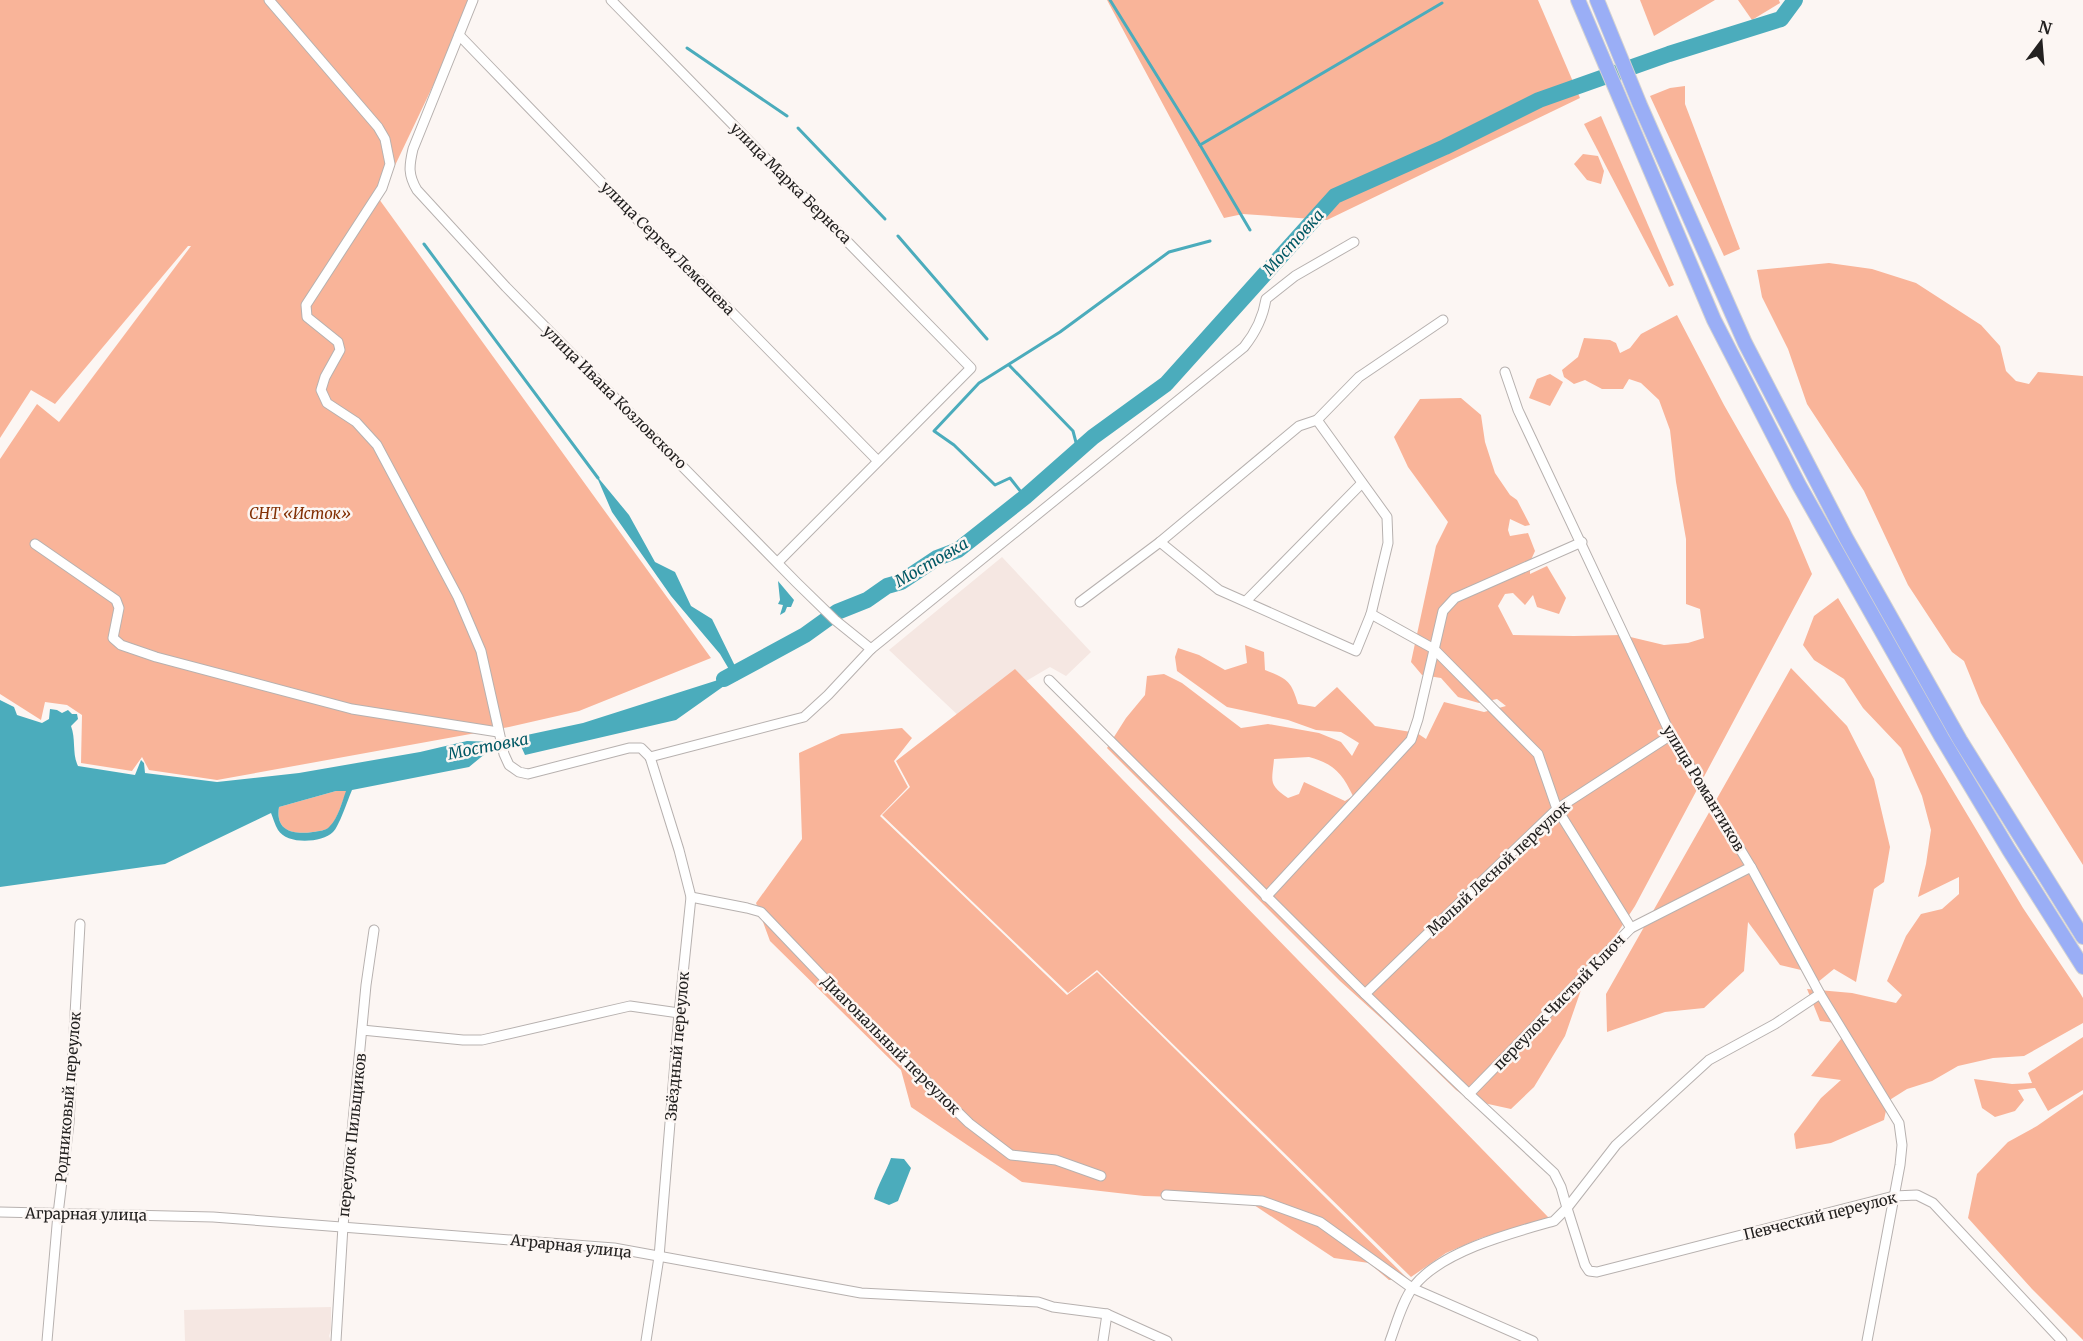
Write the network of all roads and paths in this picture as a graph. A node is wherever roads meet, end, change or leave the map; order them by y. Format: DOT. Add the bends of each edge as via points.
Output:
graph roads {
  1 [pos="269,0"];
  2 [pos="473,0"];
  3 [pos="610,0"];
  4 [pos="1578,0"];
  5 [pos="1597,0"];
  6 [pos="459,35"];
  7 [pos="1354,242"];
  8 [pos="1443,320"];
  9 [pos="1505,372"];
  10 [pos="1317,420"];
  11 [pos="878,461"];
  12 [pos="1362,483"];
  13 [pos="1160,542"];
  14 [pos="1582,542"];
  15 [pos="35,544"];
  16 [pos="778,562"];
  17 [pos="1246,601"];
  18 [pos="1080,602"];
  19 [pos="1371,614"];
  20 [pos="871,649"];
  21 [pos="1434,649"];
  22 [pos="1049,680"];
  23 [pos="499,735"];
  24 [pos="1671,735"];
  25 [pos="650,757"];
  26 [pos="1557,808"];
  27 [pos="1751,867"];
  28 [pos="691,897"];
  29 [pos="1266,897"];
  30 [pos="80,924"];
  31 [pos="1631,928"];
  32 [pos="374,930"];
  33 [pos="2083,937"];
  34 [pos="2083,967"];
  35 [pos="1820,993"];
  36 [pos="1365,994"];
  37 [pos="679,1013"];
  38 [pos="362,1030"];
  39 [pos="1469,1094"];
  40 [pos="1101,1176"];
  41 [pos="1166,1195"];
  42 [pos="1894,1196"];
  43 [pos="1567,1208"];
  44 [pos="0,1212"];
  45 [pos="58,1214"];
  46 [pos="343,1226"];
  47 [pos="659,1257"];
  48 [pos="1412,1288"];
  49 [pos="1107,1314"];
  50 [pos="46,1341"];
  51 [pos="336,1341"];
  52 [pos="646,1341"];
  53 [pos="1103,1341"];
  54 [pos="1167,1341"];
  55 [pos="1390,1341"];
  56 [pos="1533,1341"];
  57 [pos="1867,1341"];
  58 [pos="2062,1341"];
  1 -- 23 [label="street" via="385,139 390,164 382,188 310,296 305,310 338,342 340,350 321,390 327,403 356,422 377,445 458,597 481,651"];
  2 -- 6 [label="street"];
  3 -- 11 [label="street, улица Марка Бернеса" via="971,368"];
  4 -- 34 [label="highway" via="1714,320 1799,485 1942,738"];
  5 -- 33 [label="highway" via="1744,343 1846,538 1960,740"];
  6 -- 11 [label="street, улица Сергея Лемешева"];
  6 -- 16 [label="street, улица Ивана Козловского" via="413,149 409,178 506,287"];
  7 -- 20 [label="street" via="1266,298 1256,332 1244,347"];
  8 -- 10 [label="street" via="1359,377"];
  9 -- 14 [label="street, улица Романтиков" via="1518,410"];
  10 -- 12 [label="street"];
  10 -- 13 [label="street" via="1299,426"];
  11 -- 16 [label="street"];
  12 -- 17 [label="street"];
  12 -- 19 [label="street" via="1386,517 1388,543"];
  13 -- 17 [label="street" via="1219,590"];
  13 -- 18 [label="street"];
  14 -- 21 [label="street" via="1455,598 1443,611"];
  14 -- 24 [label="street, улица Романтиков"];
  15 -- 23 [label="street" via="116,600 119,608 113,638 121,645 352,709"];
  16 -- 20 [label="street, улица Ивана Козловского" via="826,612"];
  17 -- 19 [label="street" via="1356,651"];
  19 -- 21 [label="street"];
  20 -- 25 [label="street" via="804,717"];
  21 -- 26 [label="street" via="1538,754"];
  21 -- 29 [label="street" via="1411,740"];
  22 -- 29 [label="street, Певческий переулок"];
  23 -- 25 [label="street" via="509,765 528,774 629,748 640,748"];
  24 -- 26 [label="street, Малый Лесной переулок"];
  24 -- 27 [label="street, улица Романтиков"];
  25 -- 28 [label="street, Звёздный переулок"];
  26 -- 31 [label="street"];
  26 -- 36 [label="street, Малый Лесной переулок"];
  27 -- 31 [label="street, переулок Чистый Ключ"];
  27 -- 35 [label="street, улица Романтиков"];
  28 -- 37 [label="street, Звёздный переулок"];
  28 -- 40 [label="street, Диагональный переулок" via="761,912 969,1123 1011,1155 1056,1160"];
  29 -- 36 [label="street, Певческий переулок"];
  30 -- 45 [label="street, Родниковый переулок" via="69,1123"];
  31 -- 39 [label="street, переулок Чистый Ключ"];
  32 -- 38 [label="street, переулок Пильщиков"];
  35 -- 42 [label="street, улица Романтиков" via="1899,1123 1902,1145"];
  35 -- 43 [label="street" via="1776,1024 1709,1060 1616,1145"];
  36 -- 39 [label="street, Певческий переулок"];
  37 -- 38 [label="street" via="630,1006 482,1040"];
  37 -- 47 [label="street, Звёздный переулок"];
  38 -- 46 [label="street, переулок Пильщиков"];
  39 -- 43 [label="street, Певческий переулок" via="1554,1173"];
  41 -- 48 [label="street" via="1262,1201 1320,1222"];
  42 -- 43 [label="street, Певческий переулок" via="1597,1272 1589,1271 1585,1265"];
  42 -- 57 [label="street, улица Романтиков"];
  42 -- 58 [label="street, Певческий переулок" via="1917,1196 1933,1203"];
  43 -- 48 [label="street" via="1554,1221 1487,1242 1447,1260 1427,1272"];
  44 -- 45 [label="street, Аграрная улица"];
  45 -- 46 [label="street, Аграрная улица" via="213,1217"];
  45 -- 50 [label="street, Родниковый переулок"];
  46 -- 47 [label="street, Аграрная улица" via="614,1248"];
  46 -- 51 [label="street, переулок Пильщиков"];
  47 -- 49 [label="street, Аграрная улица" via="861,1293 1038,1302"];
  47 -- 52 [label="street, Звёздный переулок"];
  48 -- 55 [label="street"];
  48 -- 56 [label="street"];
  49 -- 53 [label="street"];
  49 -- 54 [label="street, Аграрная улица"];
}
